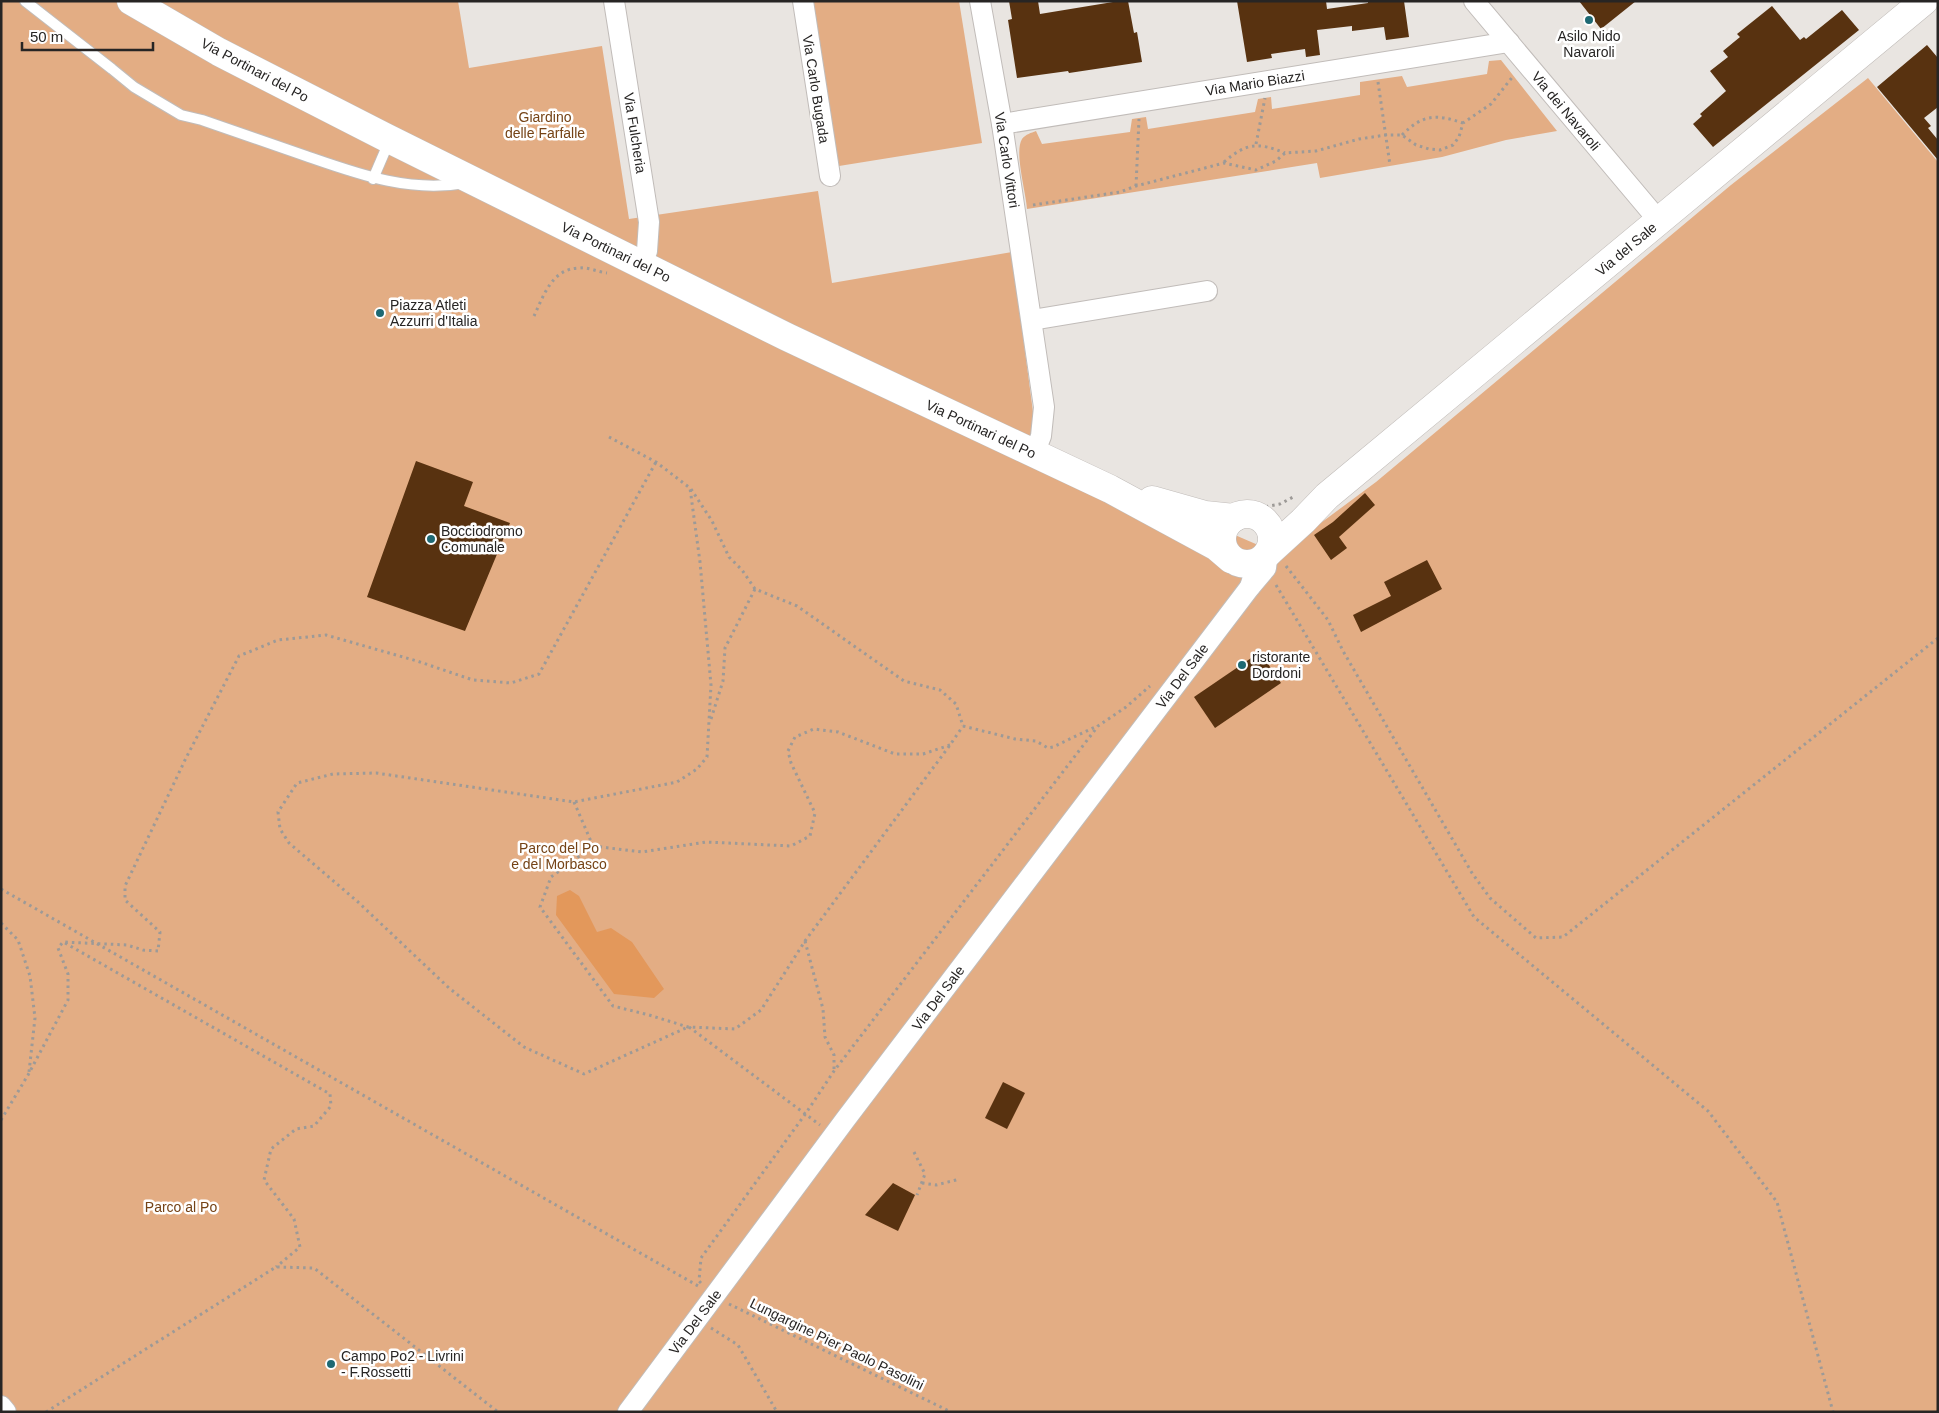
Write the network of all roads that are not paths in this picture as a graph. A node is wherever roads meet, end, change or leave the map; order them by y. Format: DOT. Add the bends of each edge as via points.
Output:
graph roads {
  1 [pos="25,1"];
  2 [pos="131,1"];
  3 [pos="614,1"];
  4 [pos="803,1"];
  5 [pos="980,1"];
  6 [pos="1474,1"];
  7 [pos="1924,1"];
  8 [pos="1513,48"];
  9 [pos="1002,124"];
  10 [pos="385,137"];
  11 [pos="830,176"];
  12 [pos="373,179"];
  13 [pos="474,182"];
  14 [pos="1659,221"];
  15 [pos="641,265"];
  16 [pos="1206,291"];
  17 [pos="1032,320"];
  18 [pos="1034,454"];
  19 [pos="1110,489"];
  20 [pos="1327,496"];
  21 [pos="1247,515"];
  22 [pos="1256,563"];
  23 [pos="1,1406"];
  24 [pos="6,1412"];
  25 [pos="628,1412"];
  1 -- 12 [label="lane" via="134,87 181,114"];
  2 -- 10 [label="street, Via Portinari del Po" via="235,60"];
  3 -- 15 [label="street, Via Fulcheria" via="650,222 647,251"];
  4 -- 11 [label="street, Via Carlo Bugada"];
  5 -- 9 [label="street, Via Carlo Vittori"];
  6 -- 8 [label="street, Via dei Navaroli"];
  7 -- 14 [label="street, Via del Sale"];
  8 -- 9 [label="street, Via Mario Biazzi" via="1376,64"];
  8 -- 14 [label="street, Via dei Navaroli"];
  9 -- 17 [label="street, Via Carlo Vittori"];
  10 -- 12 [label="lane" via="385,150"];
  10 -- 13 [label="street, Via Portinari del Po"];
  12 -- 13 [label="lane" via="424,187"];
  13 -- 15 [label="street, Via Portinari del Po"];
  14 -- 20 [label="street, Via del Sale"];
  15 -- 18 [label="street, Via Portinari del Po" via="787,338"];
  16 -- 17 [label="street"];
  17 -- 18 [label="street, Via Carlo Vittori" via="1044,408 1041,436"];
  18 -- 19 [label="street, Via Portinari del Po"];
  19 -- 21 [label="street, Via Portinari del Po" via="1205,515"];
  19 -- 22 [label="street, Via Portinari del Po" via="1217,547"];
  20 -- 21 [label="street, Via del Sale" via="1289,519 1274,521"];
  20 -- 22 [label="street, Via del Sale"];
  21 -- 22 [label="street" via="1270,530 1271,546"];
  21 -- 22 [label="street" via="1224,530 1223,546"];
  22 -- 25 [label="street, Via Del Sale"];
  23 -- 24 [label="street"];
}
